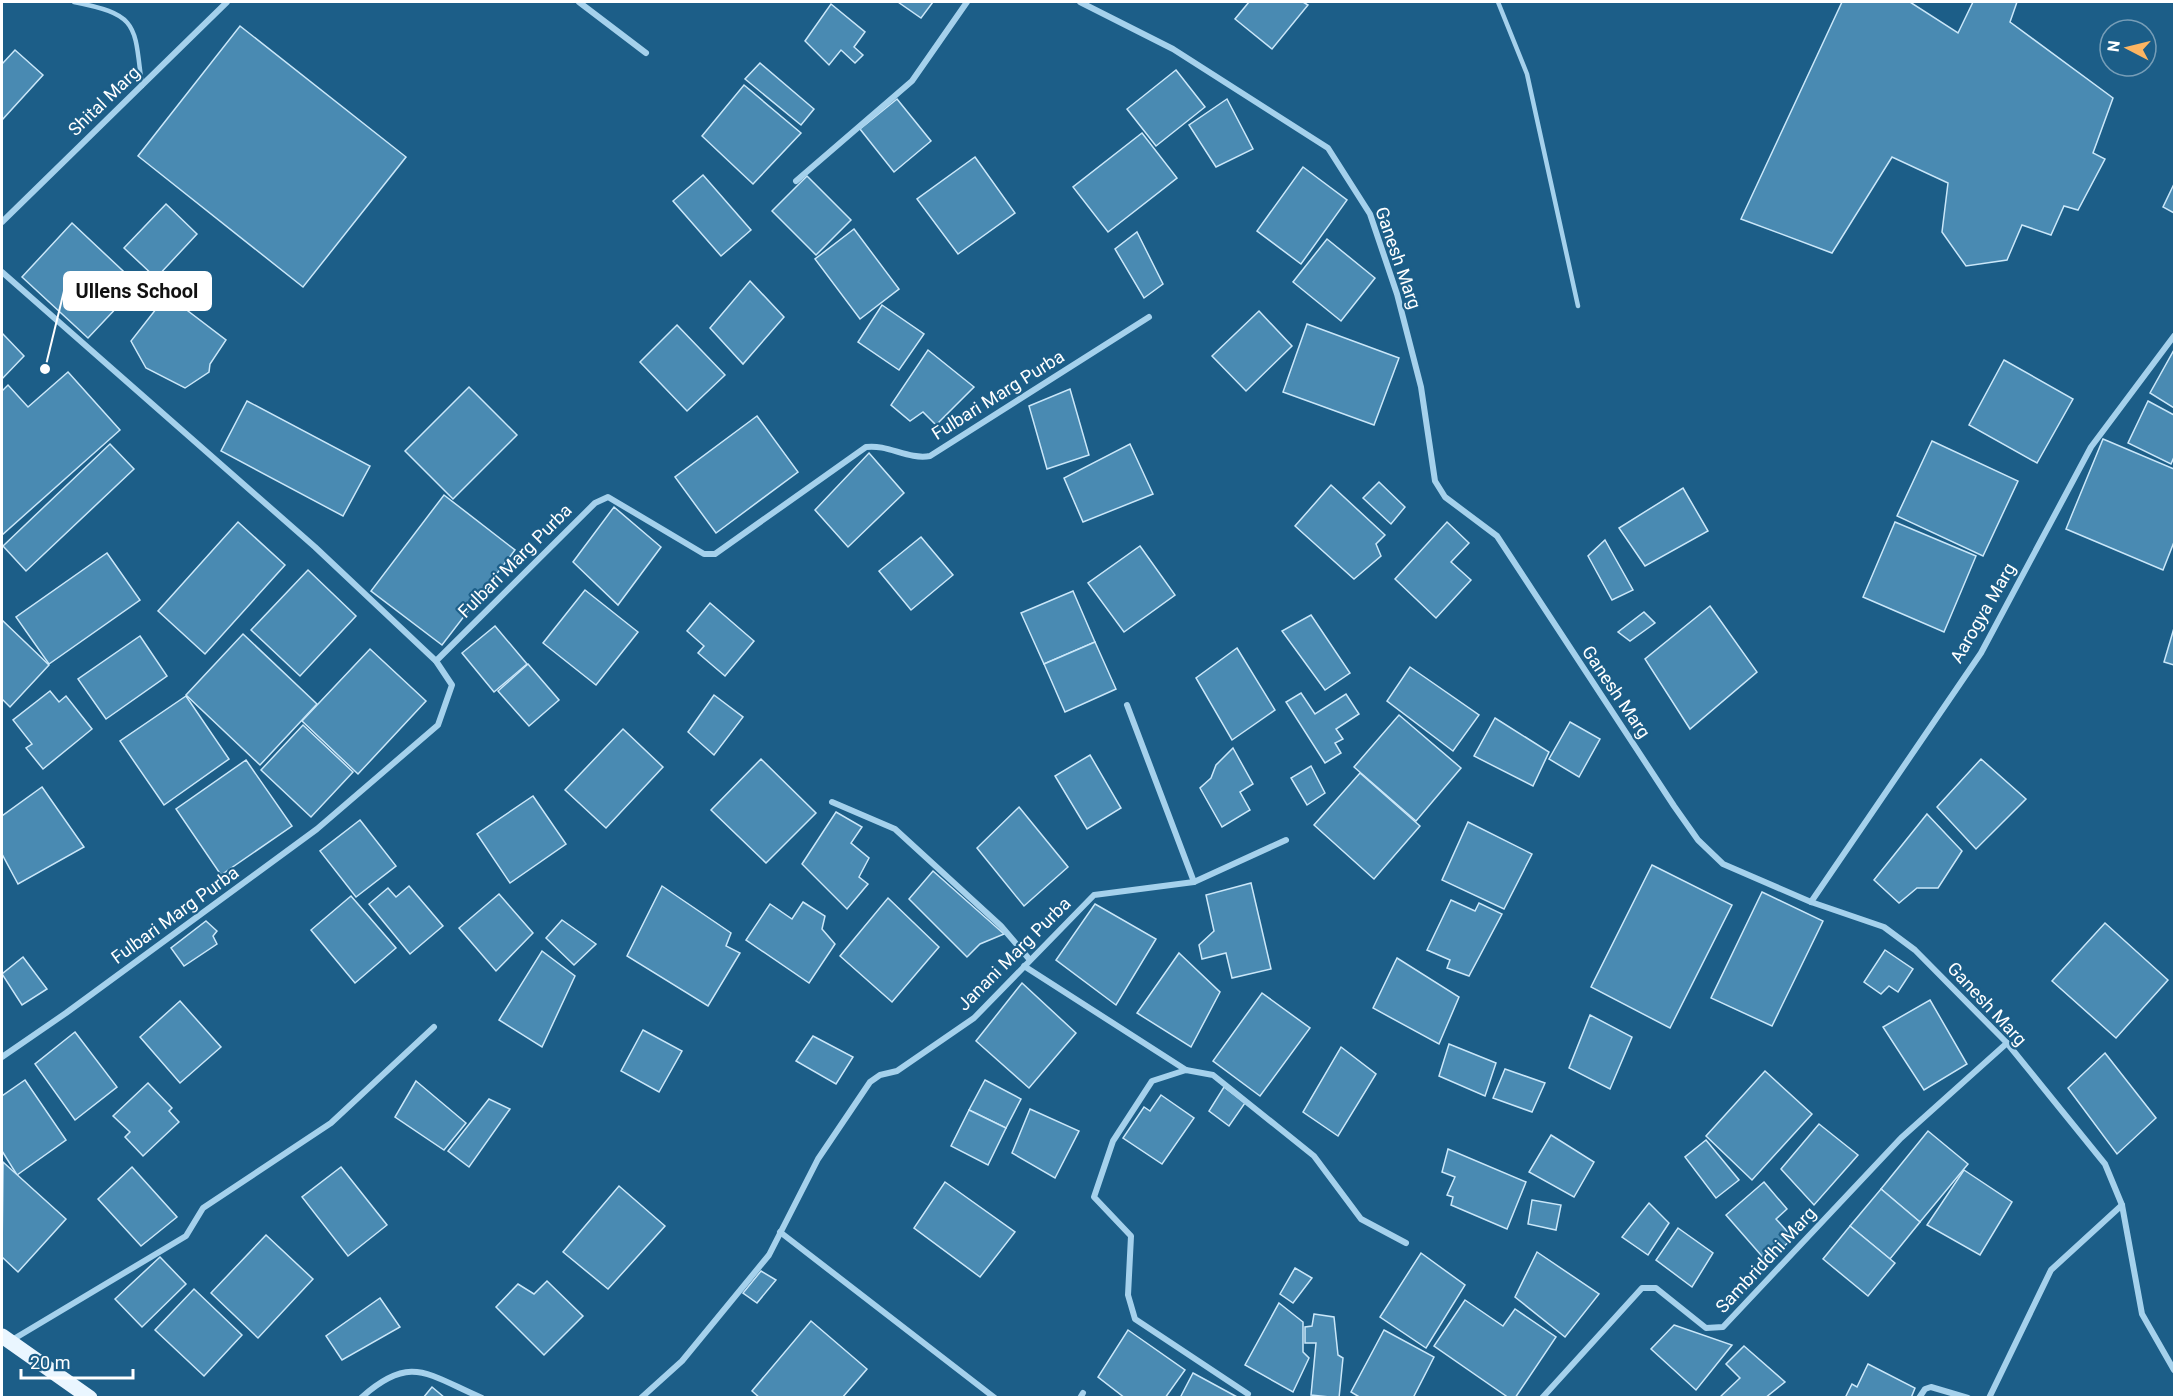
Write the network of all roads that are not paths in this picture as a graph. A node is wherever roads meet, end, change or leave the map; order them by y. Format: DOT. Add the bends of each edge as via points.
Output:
graph roads {
  1 [pos="74,2"];
  2 [pos="227,2"];
  3 [pos="579,2"];
  4 [pos="967,2"];
  5 [pos="1080,2"];
  6 [pos="1498,2"];
  7 [pos="646,53"];
  8 [pos="142,86"];
  9 [pos="796,181"];
  10 [pos="2,222"];
  11 [pos="2,272"];
  12 [pos="1578,306"];
  13 [pos="1149,317"];
  14 [pos="2175,336"];
  15 [pos="436,661"];
  16 [pos="1126,705"];
  17 [pos="832,801"];
  18 [pos="1286,840"];
  19 [pos="1194,882"];
  20 [pos="1811,902"];
  21 [pos="1030,960"];
  22 [pos="1024,966"];
  23 [pos="434,1027"];
  24 [pos="2007,1043"];
  25 [pos="2,1057"];
  26 [pos="1186,1070"];
  27 [pos="2122,1206"];
  28 [pos="780,1233"];
  29 [pos="1406,1243"];
  30 [pos="6,1339"];
  31 [pos="2175,1370"];
  32 [pos="1248,1394"];
  33 [pos="90,1398"];
  34 [pos="361,1398"];
  35 [pos="482,1398"];
  36 [pos="641,1398"];
  37 [pos="995,1398"];
  38 [pos="1542,1398"];
  39 [pos="1919,1398"];
  40 [pos="1968,1398"];
  41 [pos="1989,1398"];
  1 -- 8 [label="lane" via="109,9 125,18 135,30"];
  2 -- 8 [label="street, Shital Marg"];
  3 -- 7 [label="street"];
  4 -- 9 [label="street" via="912,81"];
  5 -- 20 [label="street, Ganesh Marg" via="1173,49 1328,148 1370,214 1397,294 1421,387 1436,482 1445,497 1497,536 1698,840 1723,864"];
  6 -- 12 [label="lane" via="1527,74"];
  8 -- 10 [label="street, Shital Marg"];
  11 -- 15 [label="street" via="315,547"];
  13 -- 15 [label="street, Fulbari Marg Purba" via="930,456 919,458 876,446 866,447 715,555 704,554 608,497 595,503"];
  14 -- 20 [label="street, Aarogya Marg" via="2091,447 1981,653"];
  15 -- 25 [label="street, Fulbari Marg Purba" via="452,685 438,725 318,829"];
  16 -- 19 [label="street"];
  17 -- 21 [label="street" via="895,830"];
  18 -- 19 [label="street, Janani Marg Purba"];
  19 -- 21 [label="street, Janani Marg Purba" via="1094,895"];
  20 -- 24 [label="street, Ganesh Marg" via="1884,927 1915,950"];
  21 -- 22 [label="street, Janani Marg Purba"];
  22 -- 26 [label="street"];
  22 -- 28 [label="street, Janani Marg Purba" via="974,1018 897,1071 870,1082 818,1159"];
  23 -- 30 [label="street" via="331,1123 203,1208 186,1236"];
  24 -- 27 [label="street, Ganesh Marg" via="2105,1164"];
  24 -- 38 [label="street, Sambriddhi Marg" via="1901,1138 1723,1327 1706,1328 1656,1288 1642,1288"];
  26 -- 29 [label="street" via="1213,1075 1314,1156 1361,1219"];
  26 -- 32 [label="street" via="1152,1081 1113,1141 1095,1197 1131,1236 1128,1295 1135,1319"];
  27 -- 31 [label="street, Ganesh Marg" via="2142,1314"];
  27 -- 41 [label="street" via="2051,1270"];
  28 -- 36 [label="street, Janani Marg Purba" via="770,1255 682,1361"];
  28 -- 37 [label="street"];
  30 -- 33 [label="main road"];
  34 -- 35 [label="street" via="398,1371 415,1370"];
  39 -- 40 [label="street" via="1931,1387"];
}
